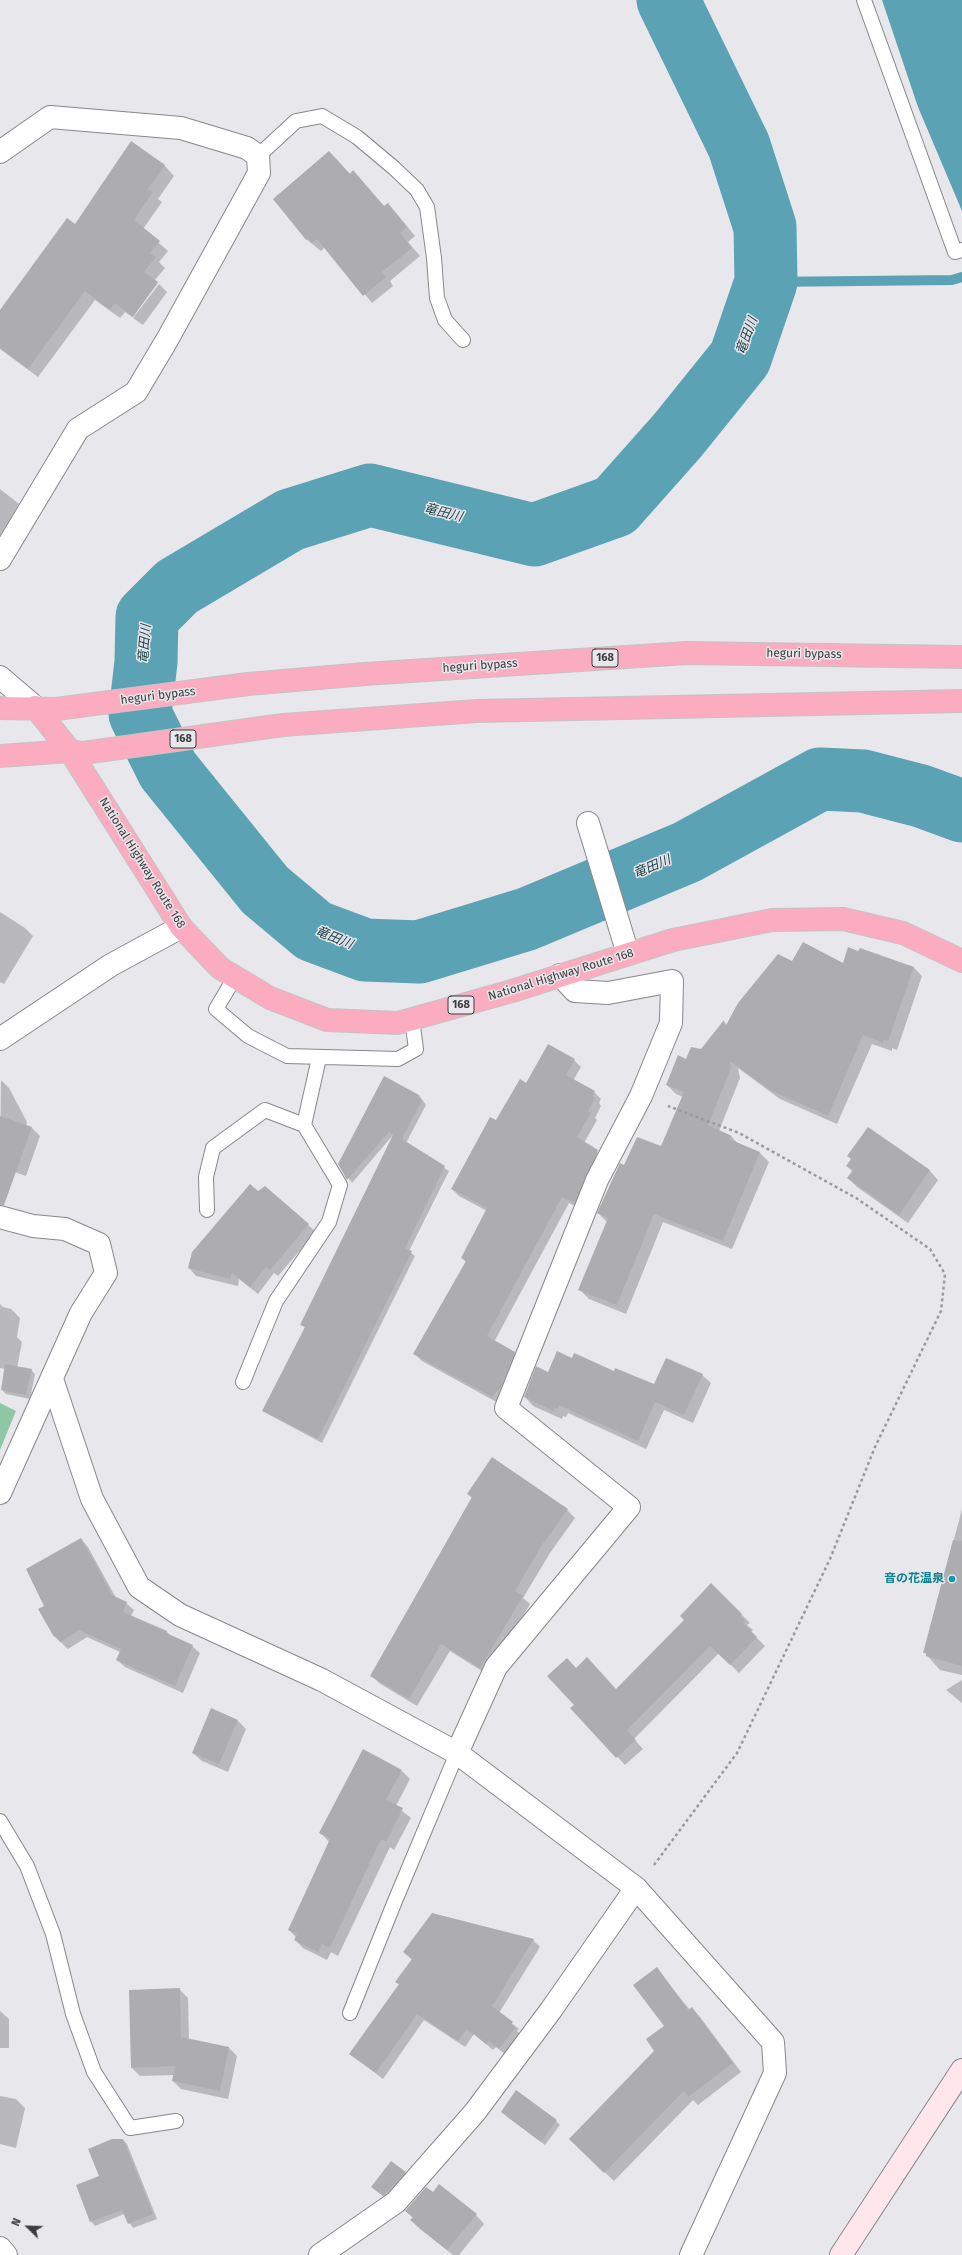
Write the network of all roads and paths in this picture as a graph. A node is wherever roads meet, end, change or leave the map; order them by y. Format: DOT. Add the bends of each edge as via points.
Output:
graph roads {
  1 [pos="864,0"];
  2 [pos="0,152"];
  3 [pos="258,156"];
  4 [pos="962,250"];
  5 [pos="463,340"];
  6 [pos="0,559"];
  7 [pos="962,657"];
  8 [pos="0,677"];
  9 [pos="962,701"];
  10 [pos="0,708"];
  11 [pos="45,708"];
  12 [pos="76,752"];
  13 [pos="0,756"];
  14 [pos="588,824"];
  15 [pos="181,927"];
  16 [pos="628,954"];
  17 [pos="962,961"];
  18 [pos="560,975"];
  19 [pos="235,977"];
  20 [pos="412,1019"];
  21 [pos="0,1039"];
  22 [pos="319,1058"];
  23 [pos="641,1096"];
  24 [pos="304,1125"];
  25 [pos="207,1210"];
  26 [pos="0,1218"];
  27 [pos="52,1379"];
  28 [pos="243,1382"];
  29 [pos="0,1493"];
  30 [pos="458,1753"];
  31 [pos="0,1821"];
  32 [pos="636,1888"];
  33 [pos="350,2013"];
  34 [pos="962,2070"];
  35 [pos="176,2121"];
  36 [pos="0,2248"];
  37 [pos="6,2255"];
  38 [pos="320,2255"];
  39 [pos="691,2255"];
  40 [pos="841,2255"];
  1 -- 4 [label="lane" via="955,252"];
  2 -- 3 [label="street" via="50,117 181,128 247,148"];
  3 -- 5 [label="lane" via="296,121 322,116 357,137 394,168 417,190 427,207 438,298 445,320"];
  3 -- 6 [label="street" via="259,173 136,392 78,429"];
  7 -- 11 [label="highway, heguri bypass / 168" via="687,653 248,684"];
  8 -- 11 [label="street"];
  9 -- 12 [label="highway, 168" via="477,711 282,725"];
  10 -- 11 [label="highway, heguri bypass / 168"];
  11 -- 12 [label="highway, National Highway Route 168 / 168"];
  12 -- 13 [label="highway, 168"];
  12 -- 15 [label="highway, National Highway Route 168 / 168"];
  14 -- 16 [label="street"];
  15 -- 19 [label="highway, National Highway Route 168 / 168" via="220,968"];
  15 -- 21 [label="street" via="111,965"];
  16 -- 17 [label="highway, National Highway Route 168 / 168" via="673,940 772,920 843,919 903,933"];
  16 -- 18 [label="highway, National Highway Route 168 / 168"];
  18 -- 20 [label="highway, National Highway Route 168 / 168"];
  18 -- 23 [label="street" via="575,991 608,993 672,981 671,1023"];
  19 -- 20 [label="highway, National Highway Route 168 / 168" via="270,998 327,1020 398,1023"];
  19 -- 22 [label="lane" via="216,1009 248,1036 287,1056"];
  20 -- 22 [label="lane" via="416,1049 398,1059"];
  22 -- 24 [label="lane"];
  23 -- 30 [label="street" via="597,1180 506,1408 629,1507 496,1667"];
  23 -- 32 [label="path" via="739,1134 856,1198 930,1249 945,1274 942,1311 875,1447 830,1558 737,1752"];
  24 -- 25 [label="lane" via="265,1110 213,1148 206,1177"];
  24 -- 28 [label="lane" via="340,1185 329,1222 276,1301"];
  26 -- 27 [label="street" via="33,1226 65,1229 99,1244 106,1273 81,1313"];
  27 -- 29 [label="street"];
  27 -- 30 [label="street" via="92,1499 139,1587 180,1615 322,1680"];
  30 -- 32 [label="street"];
  30 -- 33 [label="lane"];
  31 -- 35 [label="lane" via="27,1866 53,1934 73,2014 94,2072 130,2128"];
  32 -- 38 [label="street" via="551,2010 475,2112 396,2202"];
  32 -- 39 [label="street" via="773,2042 775,2073"];
  34 -- 40 [label="street"];
  36 -- 37 [label="street"];
}
